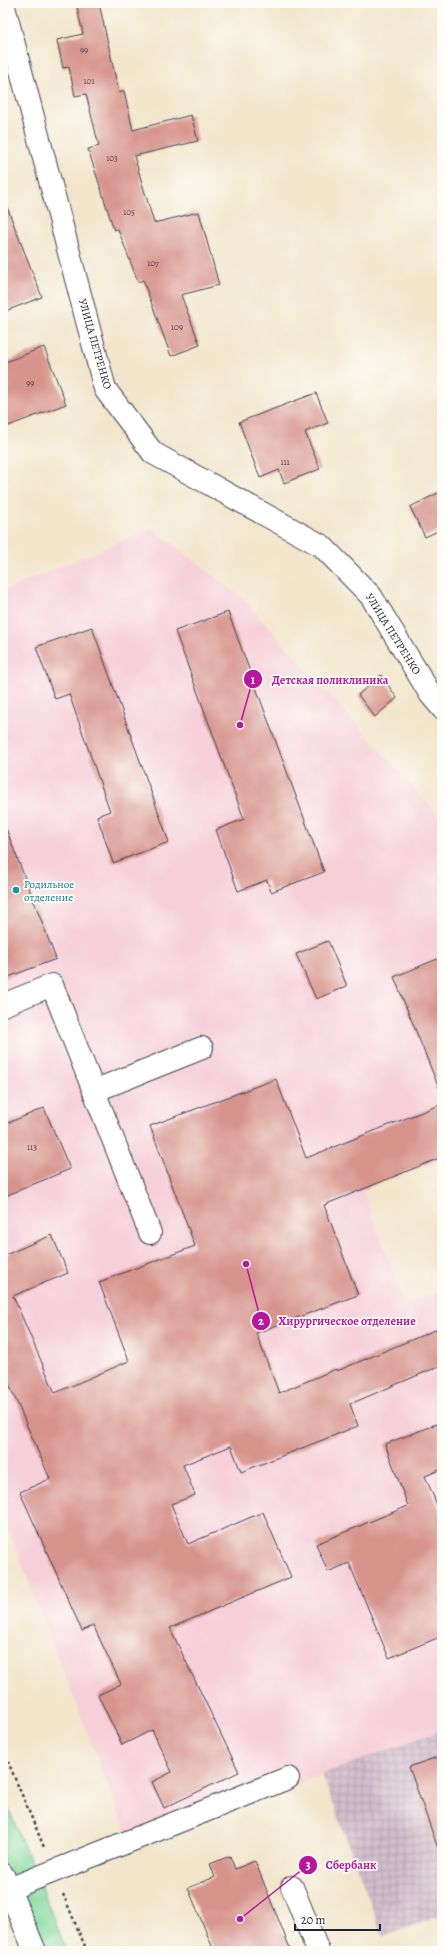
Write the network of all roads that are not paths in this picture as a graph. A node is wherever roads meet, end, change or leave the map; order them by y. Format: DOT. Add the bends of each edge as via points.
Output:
graph roads {
  1 [pos="3,3"];
  2 [pos="442,708"];
  3 [pos="3,1005"];
  4 [pos="202,1048"];
  5 [pos="94,1091"];
  6 [pos="150,1233"];
  7 [pos="288,1778"];
  8 [pos="6,1882"];
  9 [pos="292,1887"];
  10 [pos="36,1951"];
  11 [pos="318,1951"];
  1 -- 2 [label="street, УЛИЦА ПЕТРЕНКО" via="105,389 154,453 322,546 371,596 431,695"];
  3 -- 5 [label="street" via="52,985"];
  4 -- 5 [label="street"];
  5 -- 6 [label="street"];
  7 -- 8 [label="street"];
  8 -- 10 [label="street"];
  9 -- 11 [label="street"];
}
